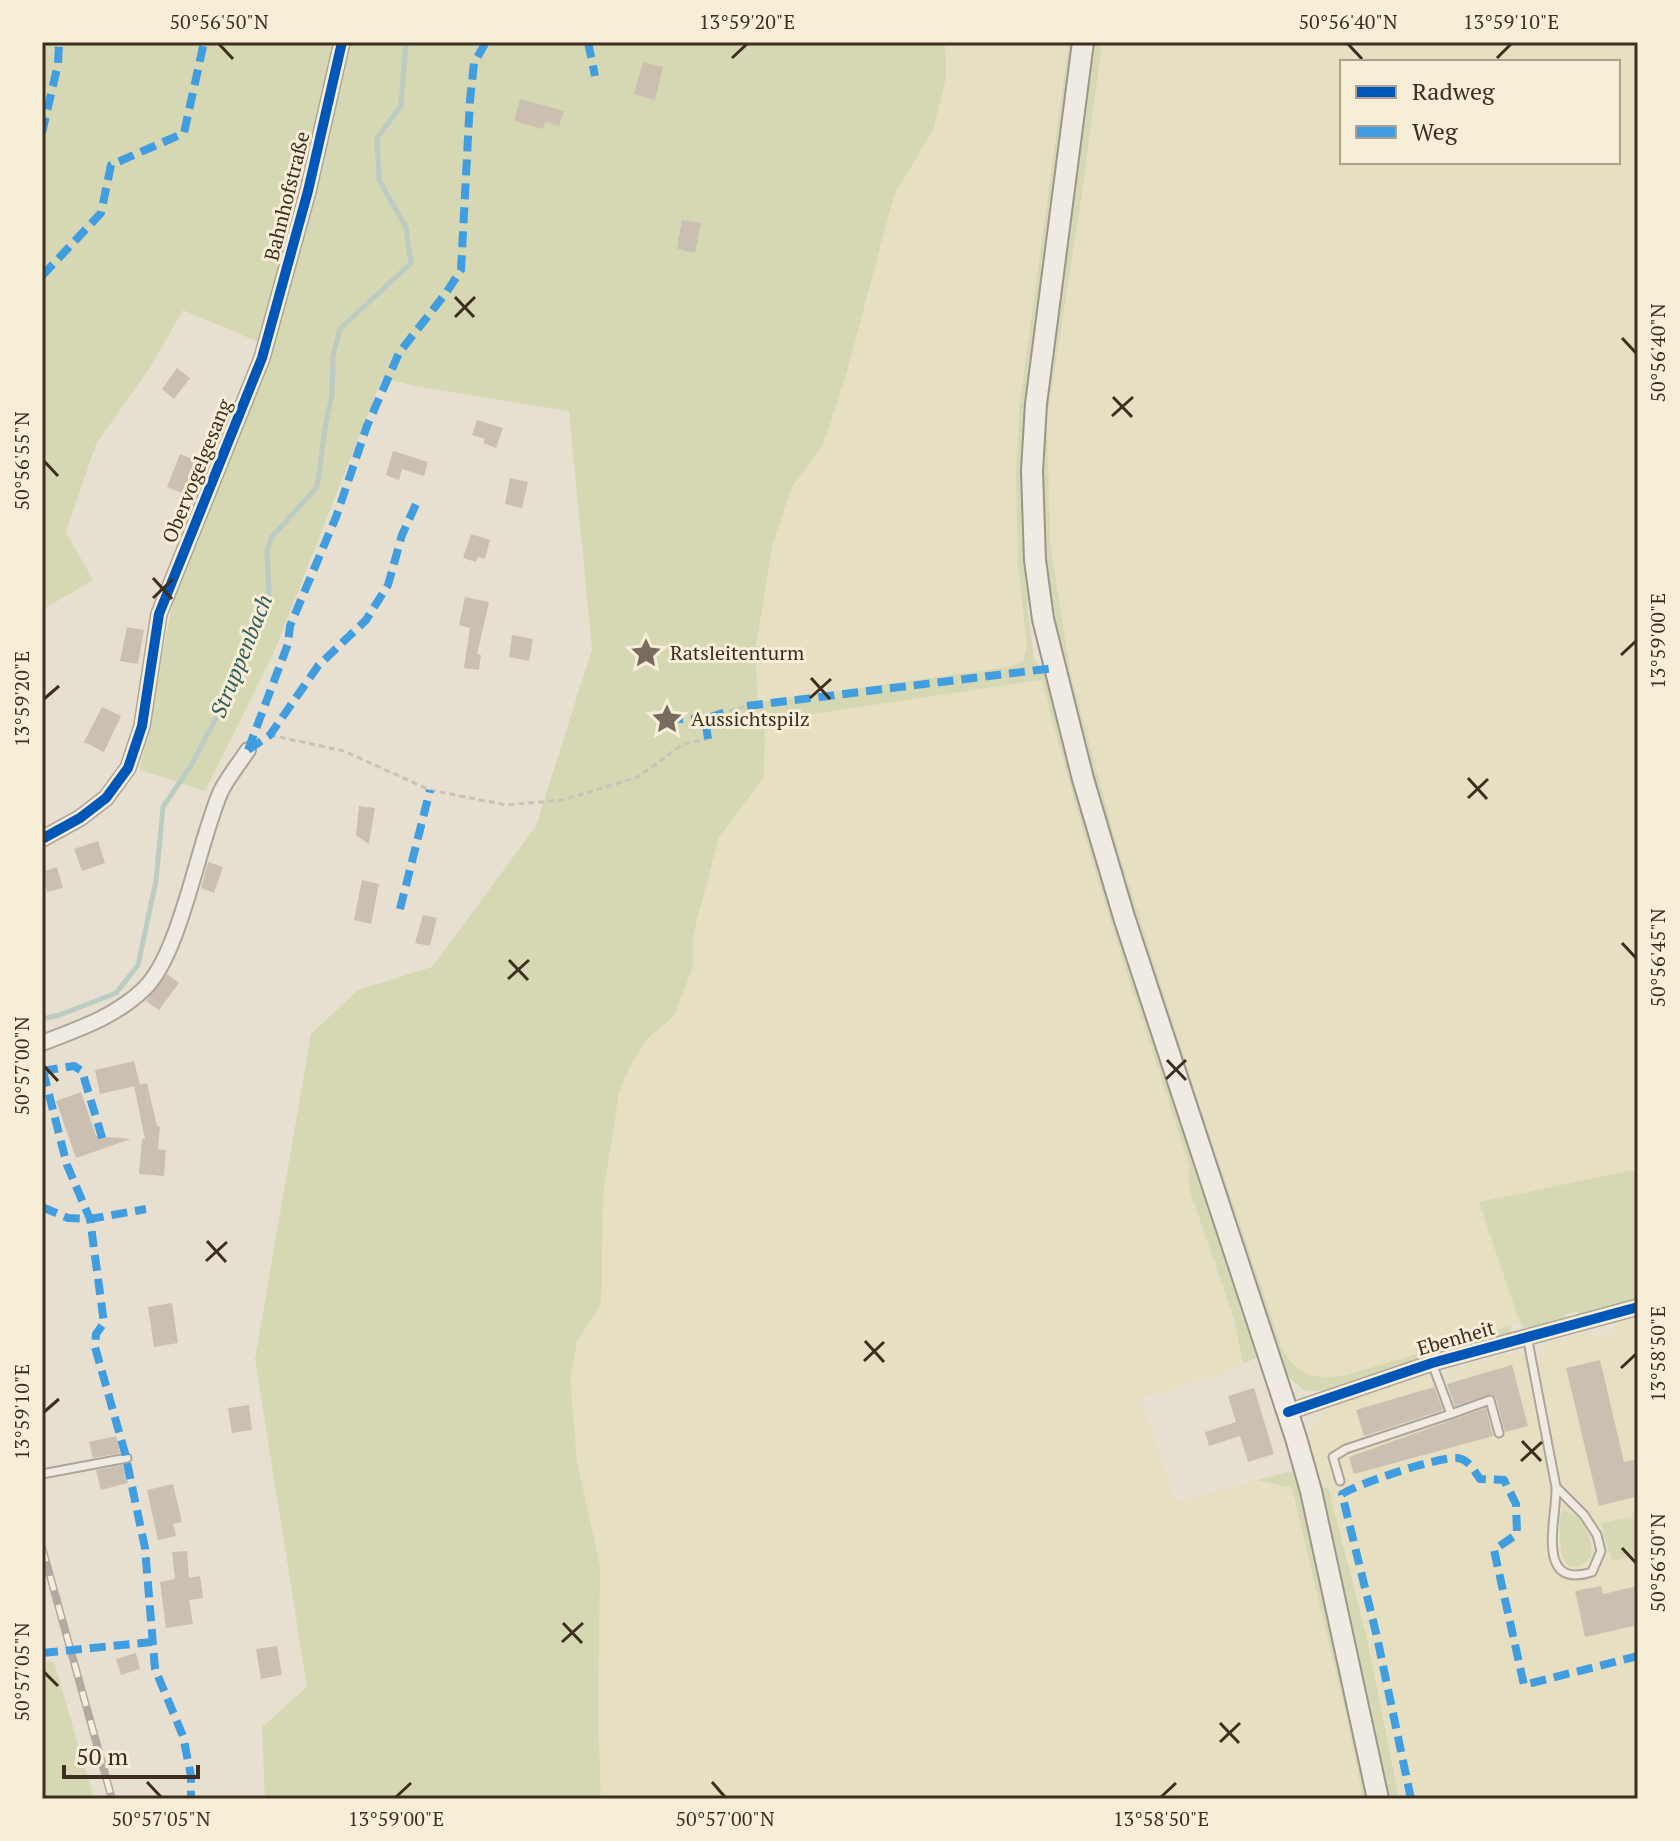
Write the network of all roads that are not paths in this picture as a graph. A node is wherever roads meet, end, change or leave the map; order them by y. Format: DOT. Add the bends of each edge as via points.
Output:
graph roads {
  1 [pos="342,42"];
  2 [pos="1083,42"];
  3 [pos="262,358"];
  4 [pos="248,750"];
  5 [pos="42,839"];
  6 [pos="42,1043"];
  7 [pos="1638,1307"];
  8 [pos="1527,1336"];
  9 [pos="1432,1363"];
  10 [pos="1288,1412"];
  11 [pos="1451,1414"];
  12 [pos="1499,1433"];
  13 [pos="127,1458"];
  14 [pos="42,1474"];
  15 [pos="1340,1481"];
  16 [pos="1556,1487"];
  17 [pos="1378,1799"];
  1 -- 3 [label="street, Bahnhofstraße"];
  2 -- 10 [label="main road" via="1036,404 1032,471 1043,619 1124,917"];
  3 -- 5 [label="street, Obervogelgesang" via="159,614 142,726 128,768 106,798"];
  4 -- 6 [label="street" via="222,789 161,966 121,1009"];
  7 -- 8 [label="street, Ebenheit"];
  8 -- 9 [label="street, Ebenheit"];
  8 -- 16 [label="lane"];
  9 -- 10 [label="street, Ebenheit"];
  9 -- 11 [label="lane"];
  10 -- 17 [label="main road" via="1311,1491"];
  11 -- 12 [label="lane" via="1490,1400"];
  11 -- 15 [label="lane" via="1346,1449 1333,1457"];
  13 -- 14 [label="lane"];
  16 -- 16 [label="lane" via="1551,1553 1563,1572 1592,1572 1601,1551 1597,1535"];
}
